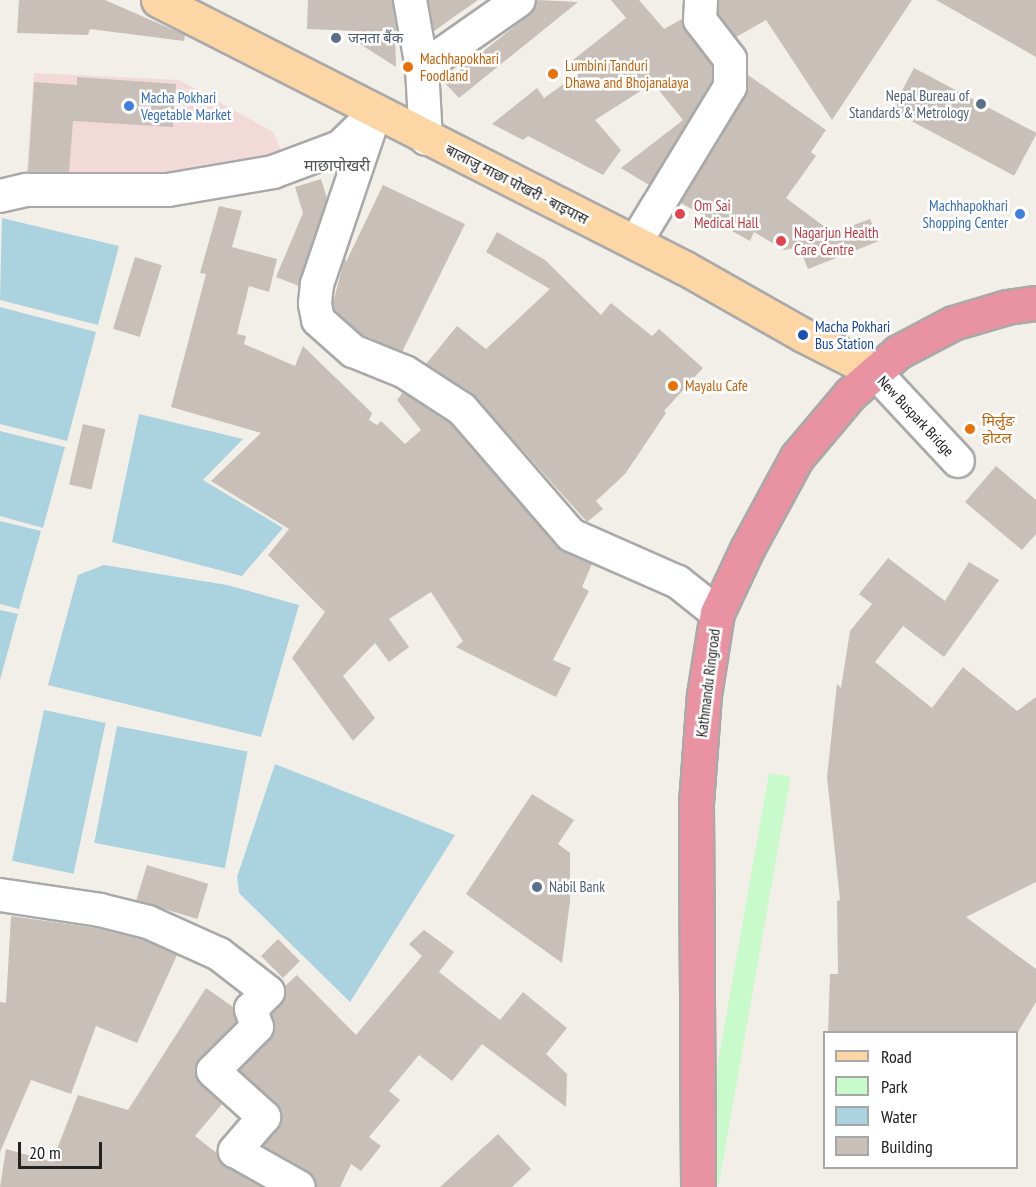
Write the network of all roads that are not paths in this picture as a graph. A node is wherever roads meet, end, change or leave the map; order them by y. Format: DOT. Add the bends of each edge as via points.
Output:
graph roads {
  1 [pos="158,0"];
  2 [pos="410,0"];
  3 [pos="519,0"];
  4 [pos="701,0"];
  5 [pos="422,69"];
  6 [pos="375,113"];
  7 [pos="426,139"];
  8 [pos="0,196"];
  9 [pos="635,243"];
  10 [pos="1036,303"];
  11 [pos="874,371"];
  12 [pos="958,461"];
  13 [pos="717,613"];
  14 [pos="0,895"];
  15 [pos="299,1187"];
  16 [pos="698,1187"];
  1 -- 6 [label="main road, बालाजु माछा पोखरी - बाइपास"];
  2 -- 5 [label="street"];
  3 -- 5 [label="street"];
  4 -- 9 [label="street" via="700,20 730,59 730,87"];
  5 -- 7 [label="street"];
  6 -- 7 [label="main road, बालाजु माछा पोखरी - बाइपास"];
  6 -- 8 [label="street" via="340,147 273,172 168,190 27,190"];
  6 -- 13 [label="street" via="317,284 318,320 353,351 405,372 462,409 571,535 678,582"];
  7 -- 9 [label="main road, बालाजु माछा पोखरी - बाइपास"];
  9 -- 11 [label="main road, बालाजु माछा पोखरी - बाइपास"];
  10 -- 11 [label="highway, Kathmandu Ringroad" via="953,323 898,352"];
  11 -- 12 [label="street, New Buspark Bridge"];
  11 -- 13 [label="highway, Kathmandu Ringroad" via="828,416 797,457"];
  13 -- 16 [label="highway, Kathmandu Ringroad" via="704,695 696,803"];
  14 -- 15 [label="street" via="100,910 148,922 219,954 268,993 251,1009 257,1027 213,1071 264,1117 235,1151"];
}
